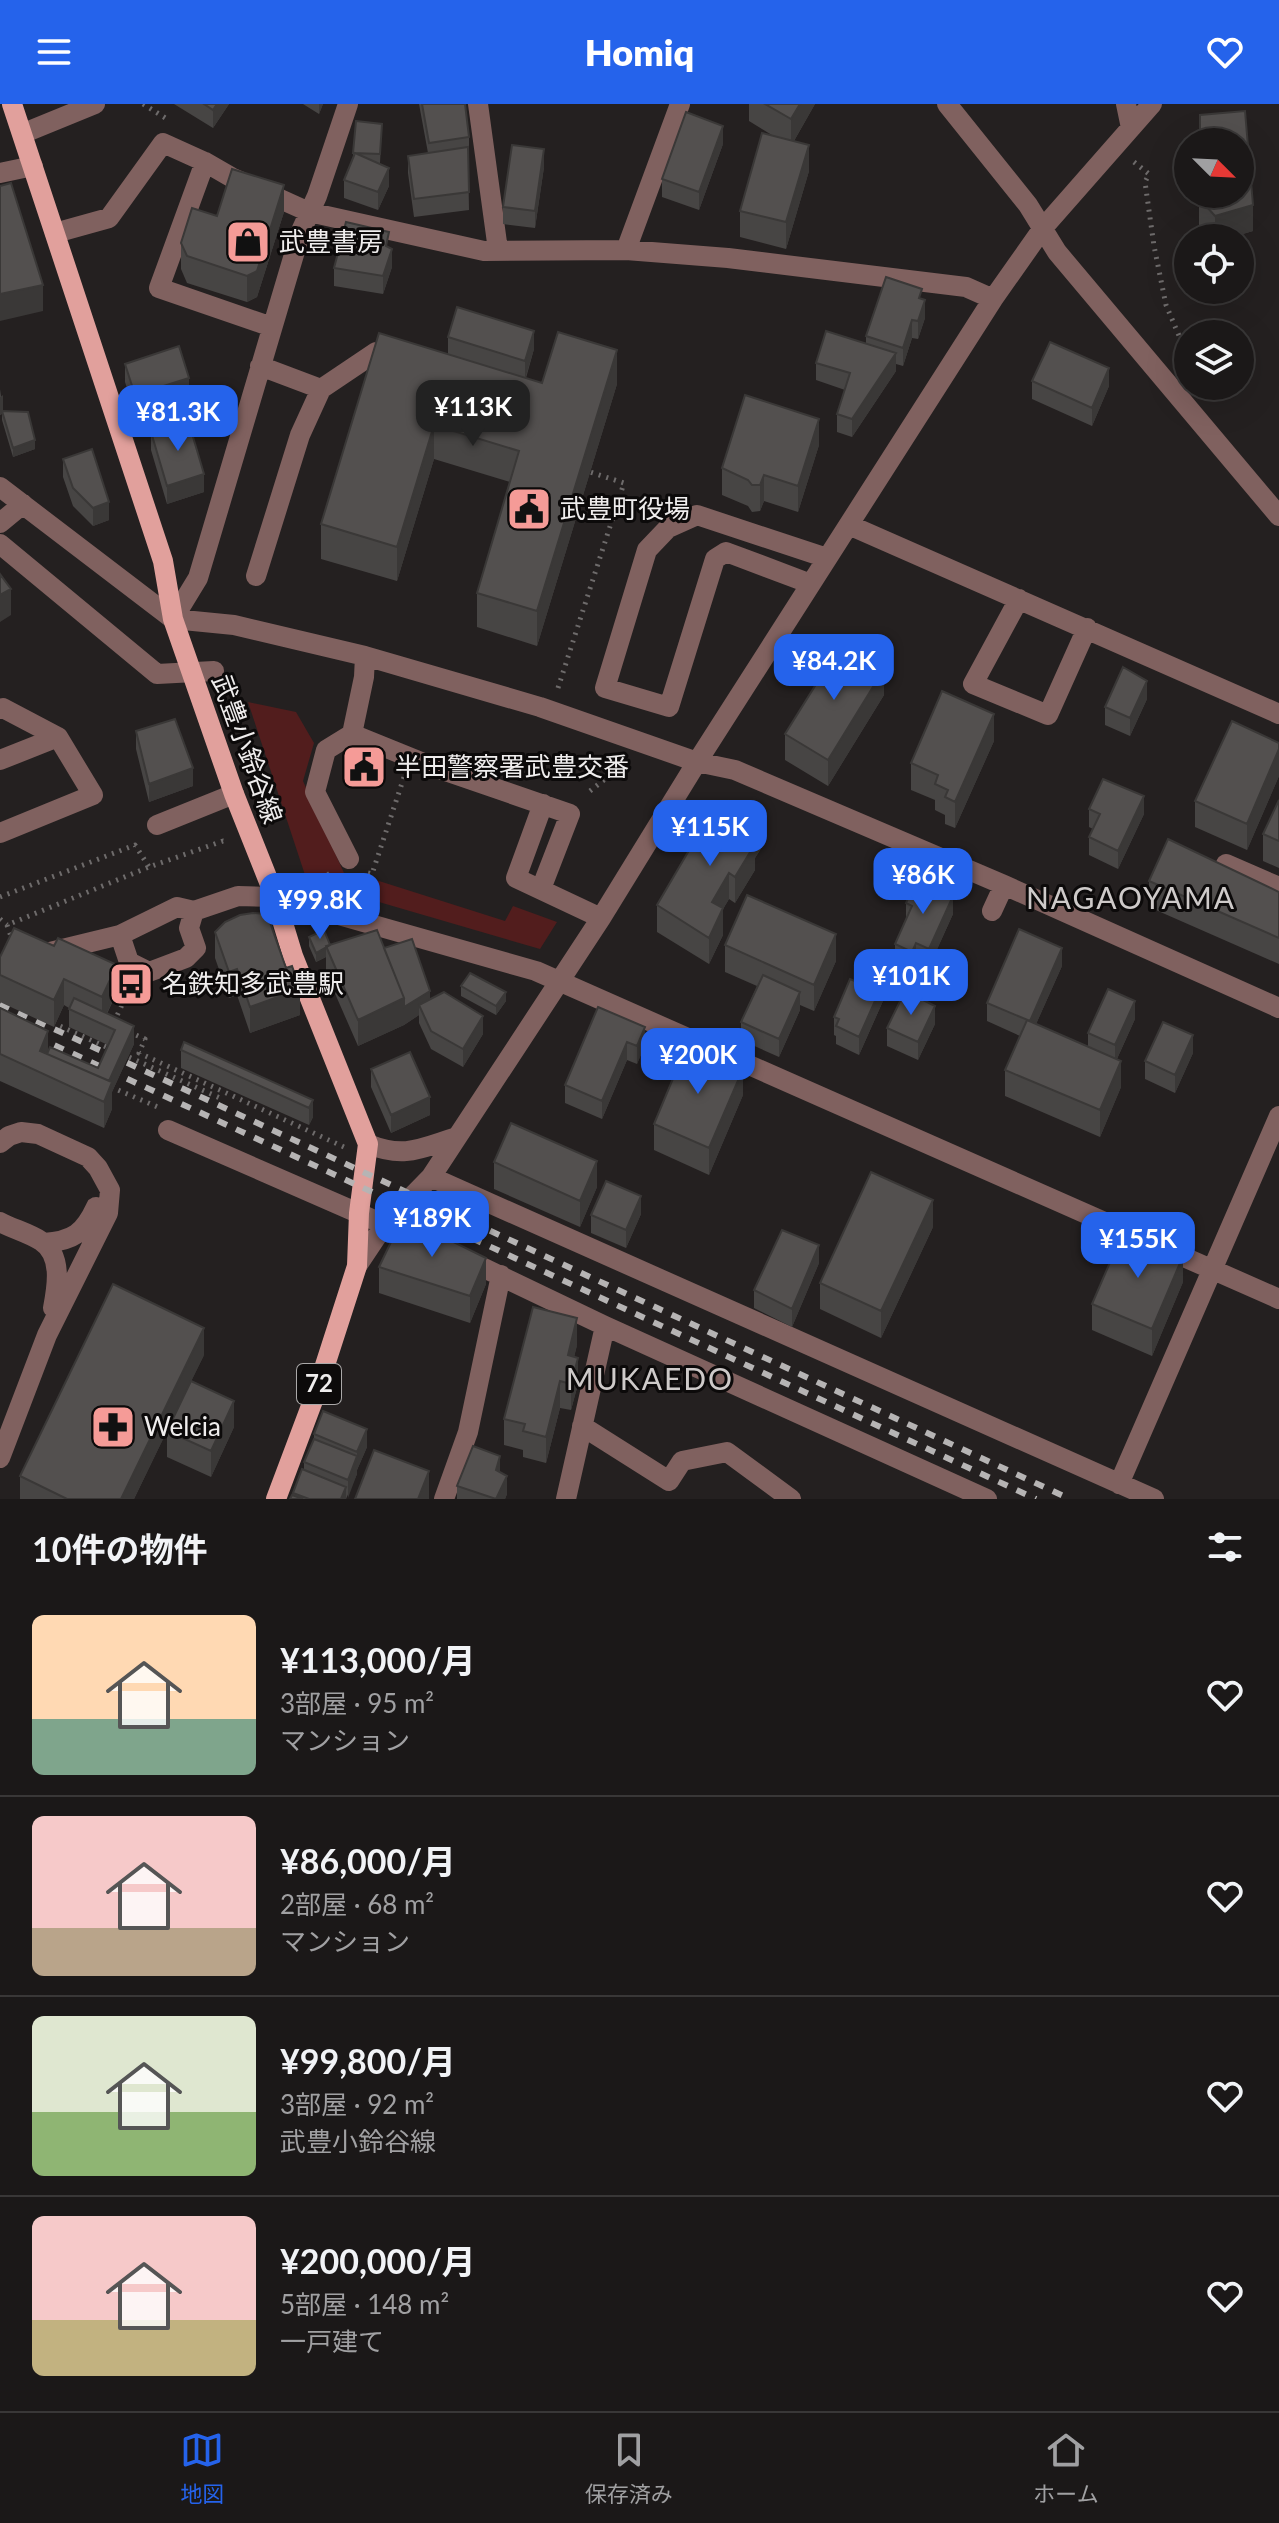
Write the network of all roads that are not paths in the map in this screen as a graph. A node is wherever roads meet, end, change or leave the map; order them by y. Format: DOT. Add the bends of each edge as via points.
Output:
graph roads {
  1 [pos="12,104"];
  2 [pos="95,104"];
  3 [pos="348,104"];
  4 [pos="478,104"];
  5 [pos="680,104"];
  6 [pos="947,104"];
  7 [pos="1126,104"];
  8 [pos="1152,104"];
  9 [pos="1131,128"];
  10 [pos="24,133"];
  11 [pos="205,162"];
  12 [pos="33,166"];
  13 [pos="0,173"];
  14 [pos="309,212"];
  15 [pos="1043,228"];
  16 [pos="55,233"];
  17 [pos="498,250"];
  18 [pos="626,250"];
  19 [pos="993,299"];
  20 [pos="272,327"];
  21 [pos="420,364"];
  22 [pos="260,366"];
  23 [pos="321,389"];
  24 [pos="0,487"];
  25 [pos="23,504"];
  26 [pos="1279,516"];
  27 [pos="0,523"];
  28 [pos="849,525"];
  29 [pos="0,544"];
  30 [pos="827,558"];
  31 [pos="256,576"];
  32 [pos="811,584"];
  33 [pos="1019,599"];
  34 [pos="173,619"];
  35 [pos="1087,628"];
  36 [pos="365,656"];
  37 [pos="214,671"];
  38 [pos="192,672"];
  39 [pos="0,709"];
  40 [pos="1279,714"];
  41 [pos="352,734"];
  42 [pos="58,737"];
  43 [pos="0,760"];
  44 [pos="697,762"];
  45 [pos="234,794"];
  46 [pos="543,804"];
  47 [pos="157,825"];
  48 [pos="0,833"];
  49 [pos="349,859"];
  50 [pos="1226,864"];
  51 [pos="1004,885"];
  52 [pos="1279,887"];
  53 [pos="541,889"];
  54 [pos="275,897"];
  55 [pos="194,911"];
  56 [pos="992,911"];
  57 [pos="601,918"];
  58 [pos="120,935"];
  59 [pos="47,952"];
  60 [pos="559,981"];
  61 [pos="1279,1008"];
  62 [pos="1279,1116"];
  63 [pos="167,1120"];
  64 [pos="457,1137"];
  65 [pos="0,1143"];
  66 [pos="368,1151"];
  67 [pos="98,1168"];
  68 [pos="431,1177"];
  69 [pos="359,1213"];
  70 [pos="0,1222"];
  71 [pos="385,1224"];
  72 [pos="414,1237"];
  73 [pos="44,1243"];
  74 [pos="443,1250"];
  75 [pos="357,1266"];
  76 [pos="1211,1269"];
  77 [pos="501,1275"];
  78 [pos="1279,1299"];
  79 [pos="605,1326"];
  80 [pos="47,1335"];
  81 [pos="582,1426"];
  82 [pos="0,1458"];
  83 [pos="1119,1484"];
  84 [pos="276,1499"];
  85 [pos="444,1499"];
  86 [pos="566,1499"];
  87 [pos="791,1499"];
  88 [pos="987,1499"];
  89 [pos="1154,1499"];
  1 -- 10 [label="main road, 武豊小鈴谷線"];
  2 -- 10 [label="street"];
  3 -- 14 [label="street"];
  4 -- 17 [label="street"];
  5 -- 18 [label="street"];
  6 -- 15 [label="street"];
  7 -- 9 [label="street"];
  8 -- 9 [label="street"];
  9 -- 15 [label="street"];
  10 -- 12 [label="main road, 武豊小鈴谷線"];
  11 -- 14 [label="street"];
  11 -- 16 [label="street" via="163,143 109,218"];
  11 -- 20 [label="street" via="159,288"];
  12 -- 13 [label="street"];
  12 -- 16 [label="main road, 武豊小鈴谷線"];
  14 -- 17 [label="street"];
  14 -- 20 [label="street"];
  15 -- 19 [label="street"];
  15 -- 26 [label="street" via="1057,252"];
  16 -- 34 [label="main road, 武豊小鈴谷線" via="163,561"];
  17 -- 18 [label="street"];
  18 -- 19 [label="street" via="966,287"];
  19 -- 28 [label="street"];
  20 -- 22 [label="street"];
  21 -- 23 [label="street" via="376,352"];
  22 -- 23 [label="street"];
  22 -- 34 [label="street" via="198,578"];
  23 -- 31 [label="street" via="300,435"];
  24 -- 25 [label="street"];
  25 -- 27 [label="street"];
  25 -- 34 [label="street"];
  28 -- 30 [label="street"];
  28 -- 33 [label="street"];
  29 -- 38 [label="street" via="157,674"];
  30 -- 32 [label="street"];
  30 -- 32 [label="street" via="697,515 668,528 647,550 605,688 669,707 715,559 726,552"];
  32 -- 44 [label="street"];
  33 -- 35 [label="street"];
  33 -- 35 [label="street" via="973,684 1048,715"];
  34 -- 36 [label="street" via="234,625"];
  34 -- 38 [label="main road, 武豊小鈴谷線"];
  35 -- 40 [label="street"];
  36 -- 41 [label="street"];
  36 -- 44 [label="street" via="540,707"];
  37 -- 38 [label="street"];
  38 -- 45 [label="main road, 武豊小鈴谷線"];
  39 -- 42 [label="street"];
  41 -- 46 [label="street"];
  41 -- 49 [label="street" via="326,750 315,792"];
  42 -- 43 [label="street"];
  42 -- 48 [label="street" via="93,795"];
  44 -- 51 [label="street" via="735,770"];
  44 -- 57 [label="street"];
  45 -- 47 [label="street"];
  45 -- 54 [label="main road, 武豊小鈴谷線"];
  46 -- 53 [label="street" via="516,878"];
  46 -- 53 [label="street" via="570,814"];
  50 -- 52 [label="street"];
  51 -- 56 [label="street"];
  51 -- 61 [label="street"];
  53 -- 57 [label="street"];
  54 -- 55 [label="street" via="238,896"];
  54 -- 60 [label="street"];
  54 -- 66 [label="main road, 武豊小鈴谷線"];
  55 -- 58 [label="street" via="177,907"];
  55 -- 58 [label="street" via="189,928 196,948 186,958 149,972 129,962"];
  57 -- 60 [label="street"];
  58 -- 59 [label="street"];
  60 -- 64 [label="street"];
  60 -- 76 [label="street"];
  62 -- 76 [label="street"];
  63 -- 69 [label="street"];
  64 -- 66 [label="street" via="408,1153"];
  64 -- 68 [label="street"];
  65 -- 67 [label="street" via="21,1132 38,1134 88,1157"];
  66 -- 69 [label="main road, 72"];
  67 -- 73 [label="street" via="101,1190 87,1227 62,1242"];
  67 -- 80 [label="street" via="110,1190 108,1213"];
  68 -- 71 [label="street"];
  68 -- 83 [label="street"];
  69 -- 71 [label="street"];
  69 -- 75 [label="main road, 72"];
  70 -- 73 [label="street"];
  71 -- 72 [label="street"];
  71 -- 75 [label="street"];
  73 -- 80 [label="street" via="58,1284"];
  74 -- 77 [label="street"];
  75 -- 84 [label="main road, 72"];
  76 -- 78 [label="street"];
  76 -- 83 [label="street"];
  77 -- 79 [label="street"];
  77 -- 85 [label="street" via="468,1432"];
  79 -- 81 [label="street"];
  79 -- 88 [label="street"];
  80 -- 82 [label="street"];
  81 -- 86 [label="street"];
  81 -- 87 [label="street" via="669,1481 682,1461 727,1452"];
  83 -- 89 [label="street"];
}
